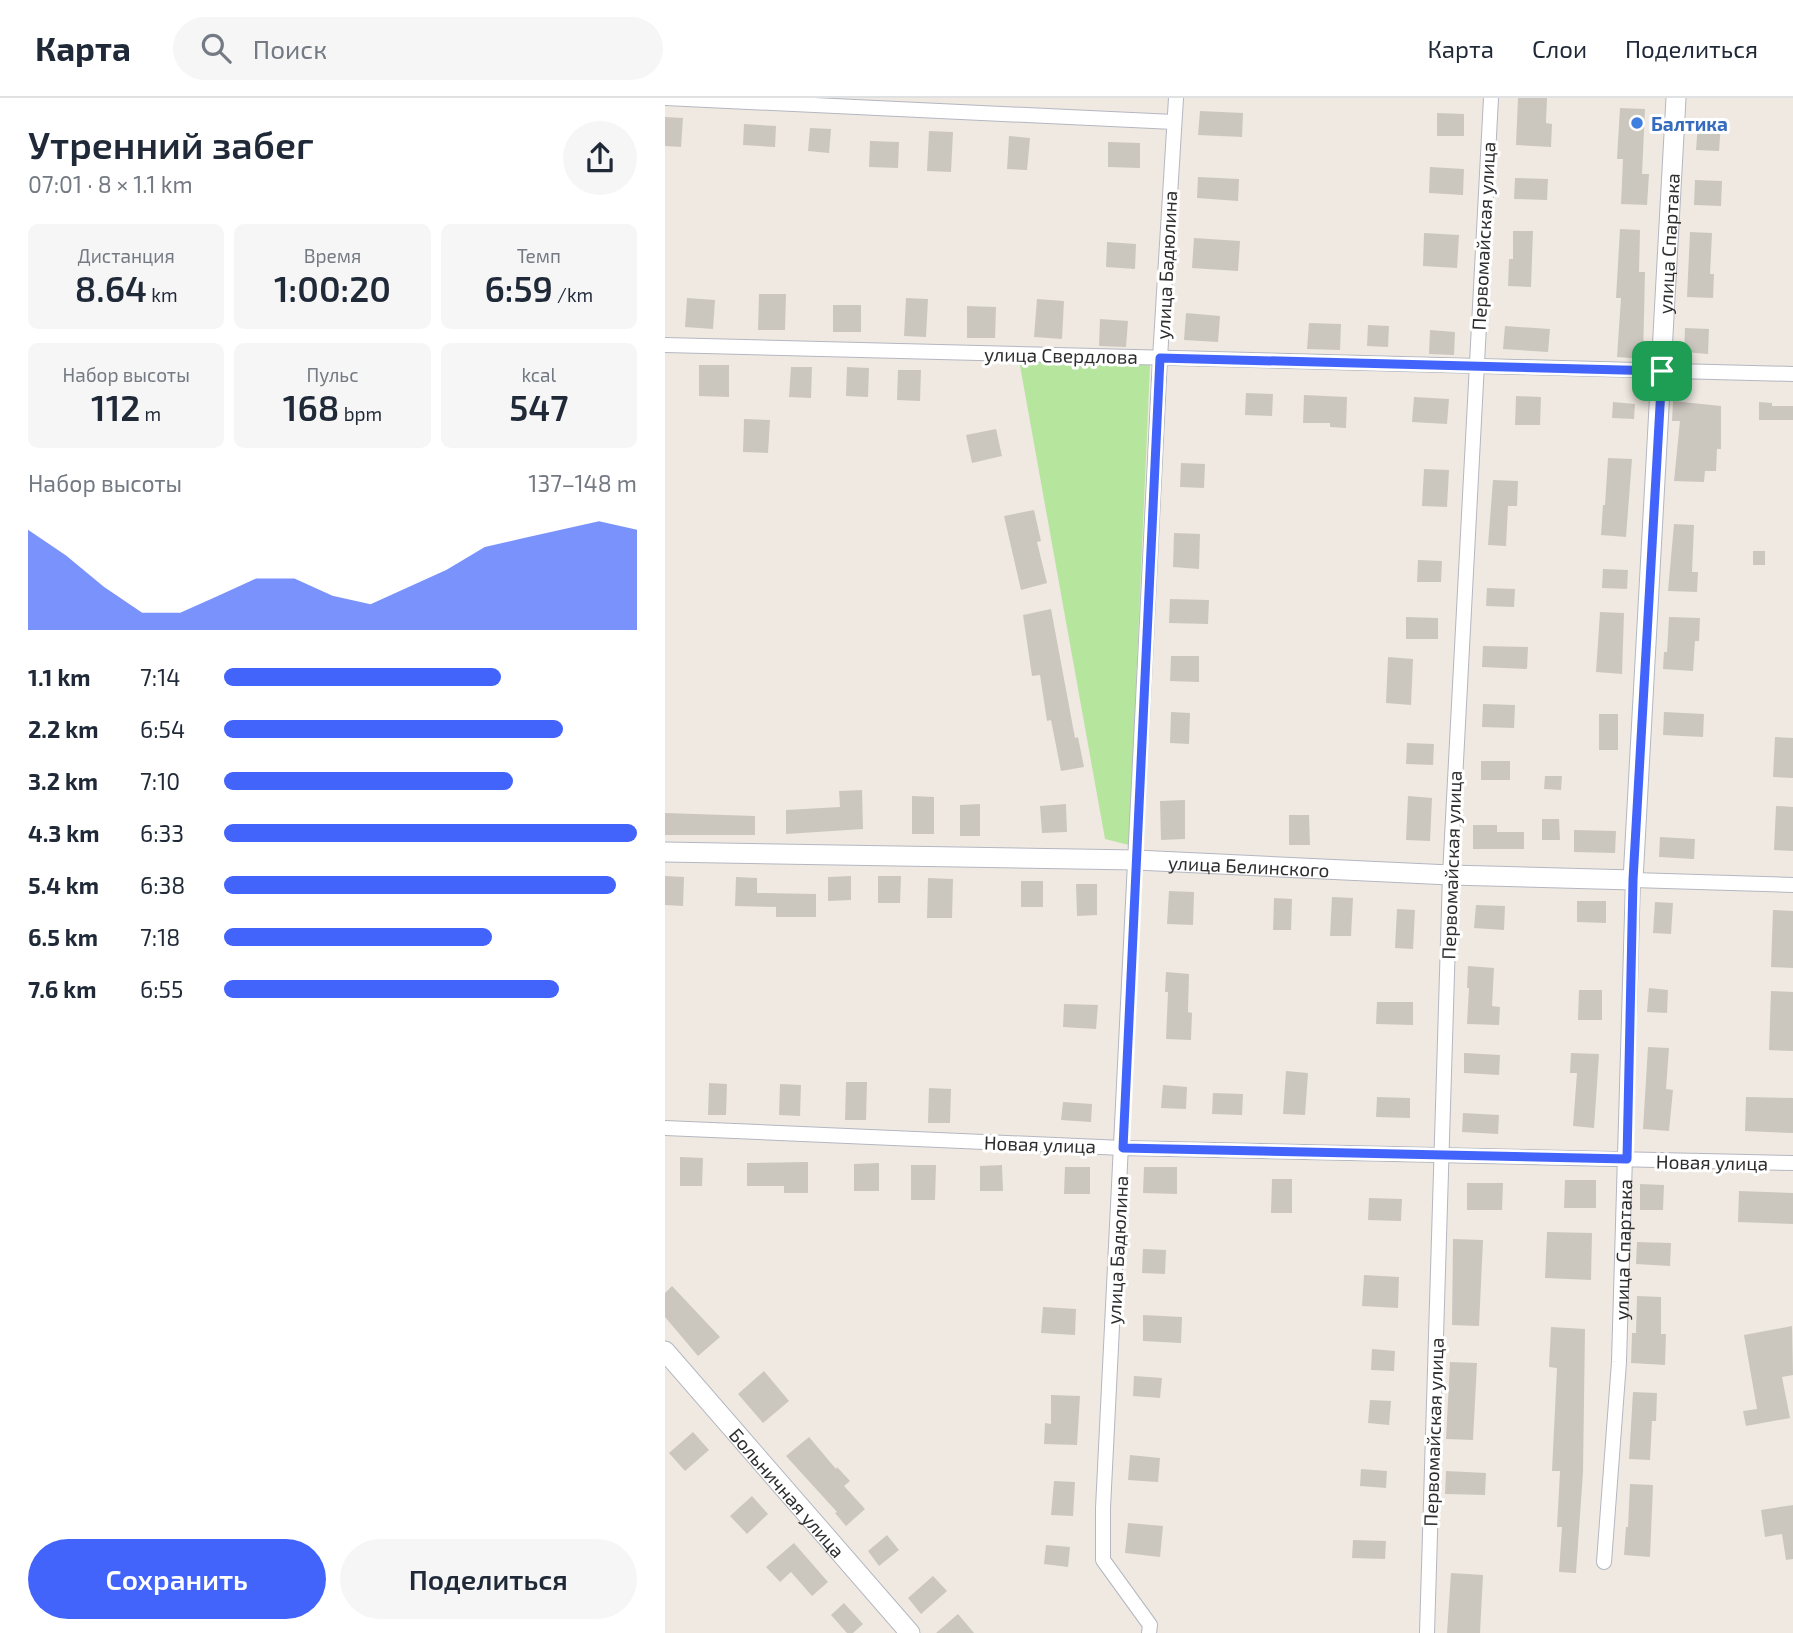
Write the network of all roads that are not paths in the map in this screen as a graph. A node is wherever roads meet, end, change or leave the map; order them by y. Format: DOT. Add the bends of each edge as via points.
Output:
graph roads {
  1 [pos="665,98"];
  2 [pos="1176,98"];
  3 [pos="1491,98"];
  4 [pos="1676,98"];
  5 [pos="1174,122"];
  6 [pos="665,345"];
  7 [pos="1160,358"];
  8 [pos="1475,366"];
  9 [pos="1662,371"];
  10 [pos="1793,374"];
  11 [pos="665,852"];
  12 [pos="1136,860"];
  13 [pos="1450,876"];
  14 [pos="1633,880"];
  15 [pos="1793,885"];
  16 [pos="665,1128"];
  17 [pos="1123,1148"];
  18 [pos="1440,1155"];
  19 [pos="1627,1159"];
  20 [pos="1793,1163"];
  21 [pos="665,1352"];
  22 [pos="1604,1562"];
  23 [pos="910,1633"];
  24 [pos="1149,1633"];
  25 [pos="1427,1633"];
  1 -- 5 [label="street"];
  2 -- 5 [label="street, улица Бадюлина"];
  3 -- 8 [label="street, Первомайская улица"];
  4 -- 9 [label="street, улица Спартака"];
  5 -- 7 [label="street, улица Бадюлина"];
  6 -- 7 [label="street, улица Свердлова"];
  7 -- 8 [label="street, улица Свердлова"];
  7 -- 12 [label="street, улица Бадюлина"];
  8 -- 9 [label="street, улица Свердлова"];
  8 -- 13 [label="street, Первомайская улица"];
  9 -- 10 [label="street, улица Свердлова"];
  9 -- 14 [label="street, улица Спартака"];
  11 -- 12 [label="street, улица Белинского"];
  12 -- 13 [label="street, улица Белинского"];
  12 -- 17 [label="street, улица Бадюлина"];
  13 -- 14 [label="street, улица Белинского"];
  13 -- 18 [label="street, Первомайская улица"];
  14 -- 15 [label="street, улица Белинского"];
  14 -- 19 [label="street, улица Спартака"];
  16 -- 17 [label="street, Новая улица"];
  17 -- 18 [label="street, Новая улица"];
  17 -- 24 [label="street, улица Бадюлина" via="1103,1560 1150,1625"];
  18 -- 19 [label="street, Новая улица"];
  18 -- 25 [label="street, Первомайская улица"];
  19 -- 20 [label="street, Новая улица"];
  19 -- 22 [label="street, улица Спартака" via="1619,1362"];
  21 -- 23 [label="street, Больничная улица"];
}
